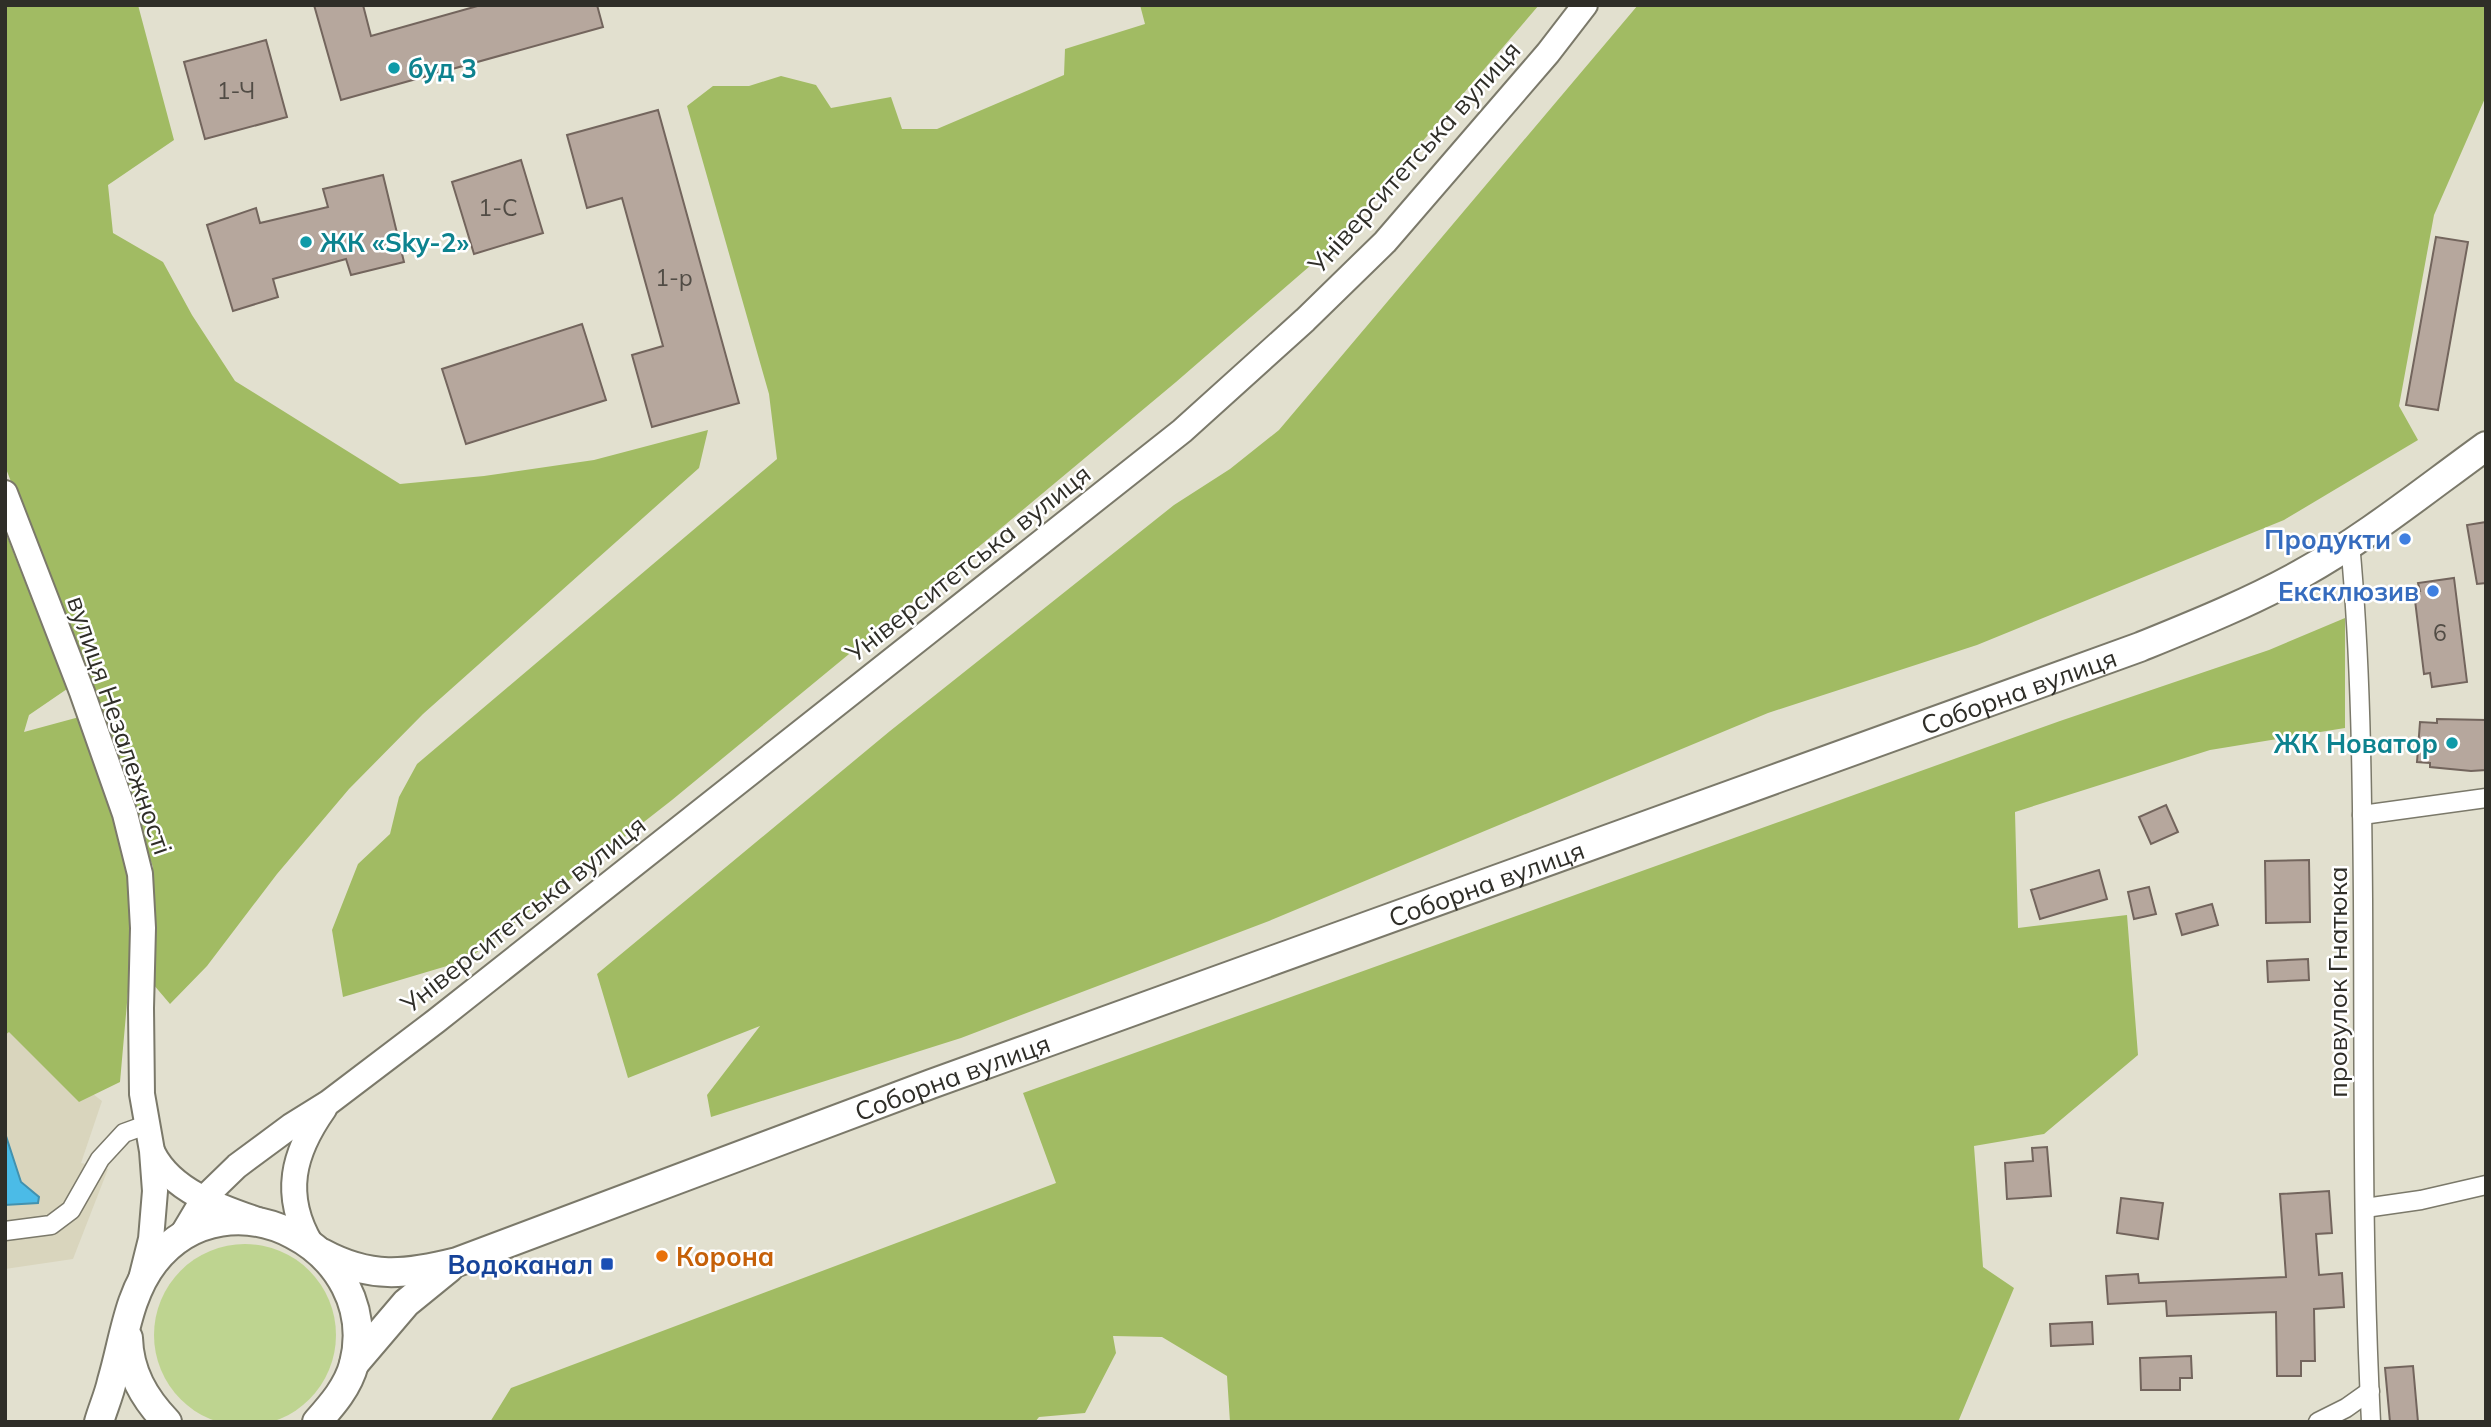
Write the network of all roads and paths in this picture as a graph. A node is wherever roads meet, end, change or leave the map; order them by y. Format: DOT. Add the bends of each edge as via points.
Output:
graph roads {
  1 [pos="1585,5"];
  2 [pos="2485,448"];
  3 [pos="5,493"];
  4 [pos="2350,543"];
  5 [pos="2486,797"];
  6 [pos="2362,815"];
  7 [pos="328,1103"];
  8 [pos="146,1125"];
  9 [pos="152,1151"];
  10 [pos="2486,1185"];
  11 [pos="204,1198"];
  12 [pos="2365,1208"];
  13 [pos="272,1225"];
  14 [pos="5,1231"];
  15 [pos="179,1240"];
  16 [pos="316,1248"];
  17 [pos="457,1262"];
  18 [pos="140,1283"];
  19 [pos="129,1318"];
  20 [pos="354,1364"];
  21 [pos="2370,1391"];
  22 [pos="99,1422"];
  23 [pos="167,1422"];
  24 [pos="317,1422"];
  25 [pos="2318,1422"];
  26 [pos="2371,1422"];
  1 -- 7 [label="main road, Університетська вулиця" via="1385,242 1182,431"];
  2 -- 4 [label="main road, Соборна вулиця"];
  3 -- 8 [label="main road, вулиця Незалежності" via="82,692 137,857 143,915 141,1065"];
  4 -- 6 [label="street, провулок Гнатюка"];
  4 -- 17 [label="main road, Соборна вулиця" via="2249,600 2140,647 949,1078"];
  5 -- 6 [label="street"];
  6 -- 12 [label="street, провулок Гнатюка"];
  7 -- 11 [label="main road, Університетська вулиця" via="237,1166"];
  7 -- 16 [label="main road, Університетська вулиця" via="303,1141 296,1169 296,1211"];
  8 -- 9 [label="main road, вулиця Незалежності"];
  8 -- 14 [label="street" via="124,1133 100,1159 71,1210 51,1225"];
  9 -- 11 [label="main road, вулиця Незалежності" via="173,1180"];
  9 -- 18 [label="main road, вулиця Незалежності" via="154,1221"];
  10 -- 12 [label="street"];
  11 -- 13 [label="main road, вулиця Незалежності"];
  11 -- 15 [label="main road, Університетська вулиця"];
  12 -- 21 [label="street, провулок Гнатюка"];
  13 -- 15 [label="main road, Соборна вулиця" via="224,1223"];
  13 -- 16 [label="main road, Соборна вулиця"];
  15 -- 18 [label="main road, Соборна вулиця" via="156,1260"];
  16 -- 17 [label="main road, Соборна вулиця" via="341,1263 373,1273"];
  16 -- 20 [label="main road" via="341,1277 352,1305"];
  17 -- 20 [label="main road, Соборна вулиця" via="405,1303"];
  18 -- 19 [label="main road"];
  19 -- 22 [label="main road"];
  19 -- 23 [label="main road" via="128,1349 135,1377"];
  20 -- 24 [label="main road" via="337,1400"];
  21 -- 25 [label="street"];
  21 -- 26 [label="street, провулок Гнатюка"];
}
